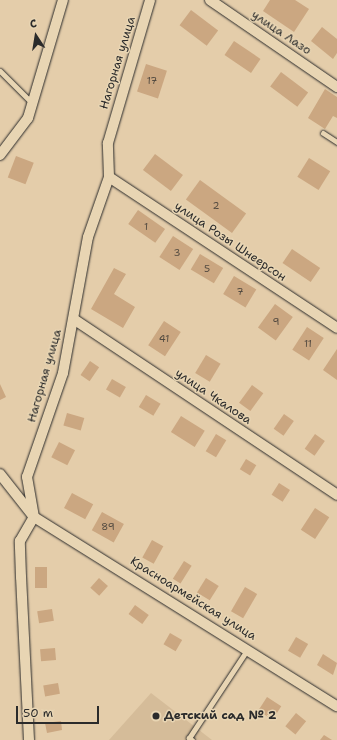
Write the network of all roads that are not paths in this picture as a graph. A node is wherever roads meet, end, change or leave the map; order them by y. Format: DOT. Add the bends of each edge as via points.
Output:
graph roads {
  1 [pos="63,0"];
  2 [pos="150,0"];
  3 [pos="210,0"];
  4 [pos="0,72"];
  5 [pos="337,87"];
  6 [pos="32,102"];
  7 [pos="322,133"];
  8 [pos="337,142"];
  9 [pos="0,156"];
  10 [pos="109,177"];
  11 [pos="75,320"];
  12 [pos="337,328"];
  13 [pos="0,474"];
  14 [pos="337,495"];
  15 [pos="34,517"];
  16 [pos="248,649"];
  17 [pos="337,706"];
  18 [pos="29,740"];
  19 [pos="192,740"];
  1 -- 6 [label="street"];
  2 -- 10 [label="street, Нагорная улица" via="108,143"];
  3 -- 5 [label="street, улица Лазо"];
  4 -- 6 [label="lane"];
  6 -- 9 [label="street" via="28,118"];
  7 -- 8 [label="lane"];
  10 -- 11 [label="street, Нагорная улица" via="88,237"];
  10 -- 12 [label="street, улица Розы Шнеерсон"];
  11 -- 14 [label="street, улица Чкалова"];
  11 -- 15 [label="street, Нагорная улица" via="63,373 27,477"];
  13 -- 15 [label="street, Красноармейская улица"];
  15 -- 16 [label="street, Красноармейская улица"];
  15 -- 18 [label="street" via="20,541"];
  16 -- 17 [label="street, Красноармейская улица"];
  16 -- 19 [label="lane" via="190,738"];
}
